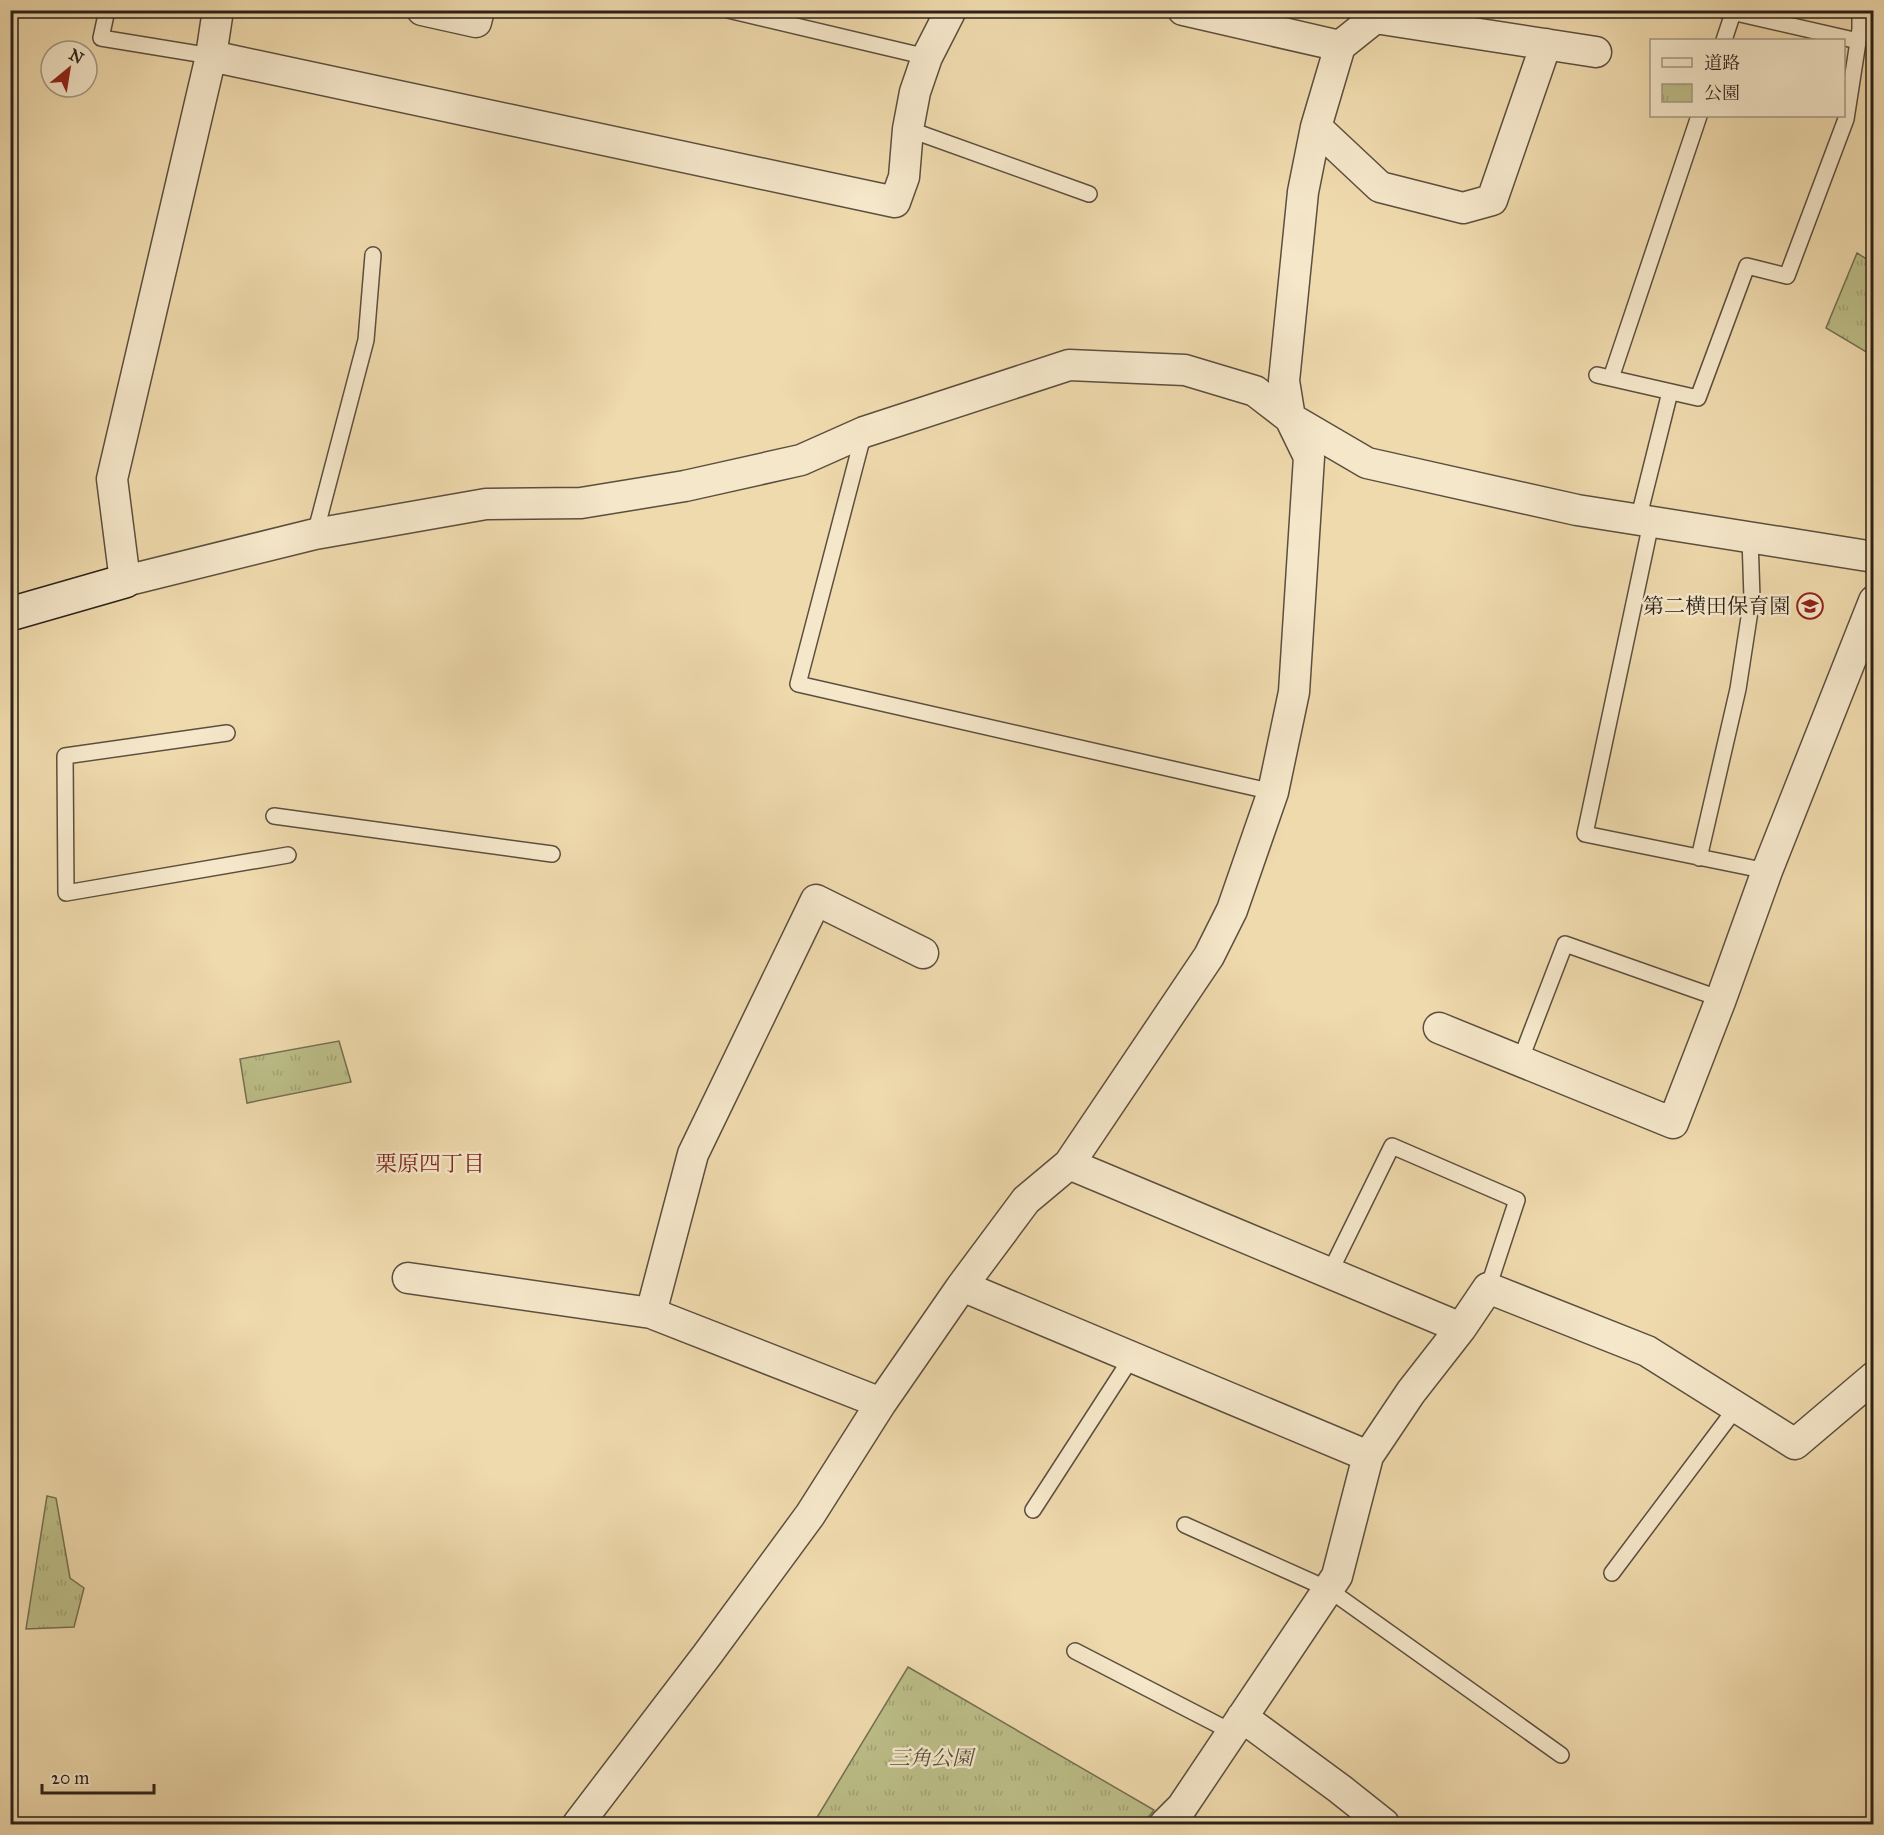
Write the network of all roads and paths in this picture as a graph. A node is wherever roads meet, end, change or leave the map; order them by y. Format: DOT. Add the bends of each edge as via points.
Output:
graph roads {
  1 [pos="107,10"];
  2 [pos="218,10"];
  3 [pos="422,10"];
  4 [pos="479,10"];
  5 [pos="728,10"];
  6 [pos="951,10"];
  7 [pos="1183,10"];
  8 [pos="1860,10"];
  9 [pos="1728,12"];
  10 [pos="1377,14"];
  11 [pos="1724,39"];
  12 [pos="1858,41"];
  13 [pos="1546,44"];
  14 [pos="1340,46"];
  15 [pos="1596,52"];
  16 [pos="211,56"];
  17 [pos="927,57"];
  18 [pos="1699,117"];
  19 [pos="1316,127"];
  20 [pos="908,129"];
  21 [pos="1089,194"];
  22 [pos="373,255"];
  23 [pos="1670,392"];
  24 [pos="1290,418"];
  25 [pos="864,432"];
  26 [pos="1644,522"];
  27 [pos="315,534"];
  28 [pos="1750,538"];
  29 [pos="1874,557"];
  30 [pos="125,581"];
  31 [pos="1874,601"];
  32 [pos="10,614"];
  33 [pos="227,734"];
  34 [pos="1273,792"];
  35 [pos="274,816"];
  36 [pos="552,854"];
  37 [pos="288,855"];
  38 [pos="1699,858"];
  39 [pos="1767,871"];
  40 [pos="923,952"];
  41 [pos="1721,999"];
  42 [pos="1439,1028"];
  43 [pos="1520,1061"];
  44 [pos="1069,1164"];
  45 [pos="1329,1274"];
  46 [pos="408,1278"];
  47 [pos="962,1286"];
  48 [pos="1488,1288"];
  49 [pos="651,1313"];
  50 [pos="1461,1328"];
  51 [pos="1132,1357"];
  52 [pos="1874,1377"];
  53 [pos="881,1403"];
  54 [pos="1737,1408"];
  55 [pos="1368,1456"];
  56 [pos="1033,1510"];
  57 [pos="1185,1525"];
  58 [pos="1612,1573"];
  59 [pos="1328,1589"];
  60 [pos="1075,1651"];
  61 [pos="1237,1725"];
  62 [pos="1561,1755"];
  63 [pos="578,1824"];
  64 [pos="1165,1824"];
  65 [pos="1384,1824"];
  1 -- 16 [label="lane" via="101,38"];
  2 -- 16 [label="street"];
  3 -- 4 [label="street" via="476,22"];
  5 -- 17 [label="lane"];
  6 -- 17 [label="street"];
  7 -- 14 [label="street"];
  8 -- 12 [label="lane"];
  9 -- 11 [label="lane"];
  9 -- 12 [label="lane"];
  10 -- 13 [label="street"];
  10 -- 14 [label="street"];
  12 -- 23 [label="lane" via="1846,119 1786,276 1747,266 1698,398"];
  13 -- 15 [label="street"];
  13 -- 19 [label="street" via="1492,200 1462,208 1380,187"];
  14 -- 19 [label="street"];
  16 -- 20 [label="street" via="895,202 904,177"];
  16 -- 30 [label="street" via="112,478"];
  17 -- 20 [label="street"];
  18 -- 23 [label="lane" via="1604,376"];
  19 -- 24 [label="street" via="1303,192 1284,381"];
  20 -- 21 [label="lane"];
  22 -- 27 [label="lane" via="366,340"];
  23 -- 26 [label="lane"];
  24 -- 25 [label="street" via="1255,391 1185,370 1069,365"];
  24 -- 26 [label="street" via="1367,463"];
  24 -- 34 [label="street" via="1308,457 1294,692"];
  25 -- 27 [label="street" via="801,460 685,486 581,503 486,504"];
  25 -- 34 [label="lane" via="798,684"];
  26 -- 28 [label="street"];
  26 -- 38 [label="lane" via="1585,834"];
  27 -- 30 [label="street"];
  28 -- 29 [label="street"];
  28 -- 38 [label="lane" via="1752,598 1738,689"];
  30 -- 32 [label="street"];
  31 -- 39 [label="street"];
  33 -- 37 [label="lane" via="65,756 66,893"];
  34 -- 44 [label="street" via="1232,910 1209,956"];
  35 -- 36 [label="lane"];
  38 -- 39 [label="lane"];
  39 -- 41 [label="street"];
  40 -- 49 [label="street" via="816,900 693,1154"];
  41 -- 43 [label="lane" via="1565,944"];
  41 -- 43 [label="street" via="1673,1122"];
  42 -- 43 [label="street"];
  44 -- 45 [label="street"];
  44 -- 47 [label="street" via="1026,1200"];
  45 -- 48 [label="lane" via="1392,1146 1517,1200"];
  45 -- 50 [label="street"];
  46 -- 49 [label="street"];
  47 -- 51 [label="street"];
  47 -- 53 [label="street"];
  48 -- 50 [label="street"];
  48 -- 54 [label="street" via="1647,1351"];
  49 -- 53 [label="street"];
  50 -- 55 [label="street"];
  51 -- 55 [label="street"];
  51 -- 56 [label="lane"];
  52 -- 54 [label="street" via="1795,1444"];
  53 -- 63 [label="street" via="810,1515"];
  54 -- 58 [label="lane"];
  55 -- 59 [label="street" via="1337,1576"];
  57 -- 59 [label="lane"];
  59 -- 61 [label="street"];
  59 -- 62 [label="lane"];
  60 -- 61 [label="lane"];
  61 -- 64 [label="street" via="1182,1807"];
  61 -- 65 [label="street" via="1340,1789"];
}
